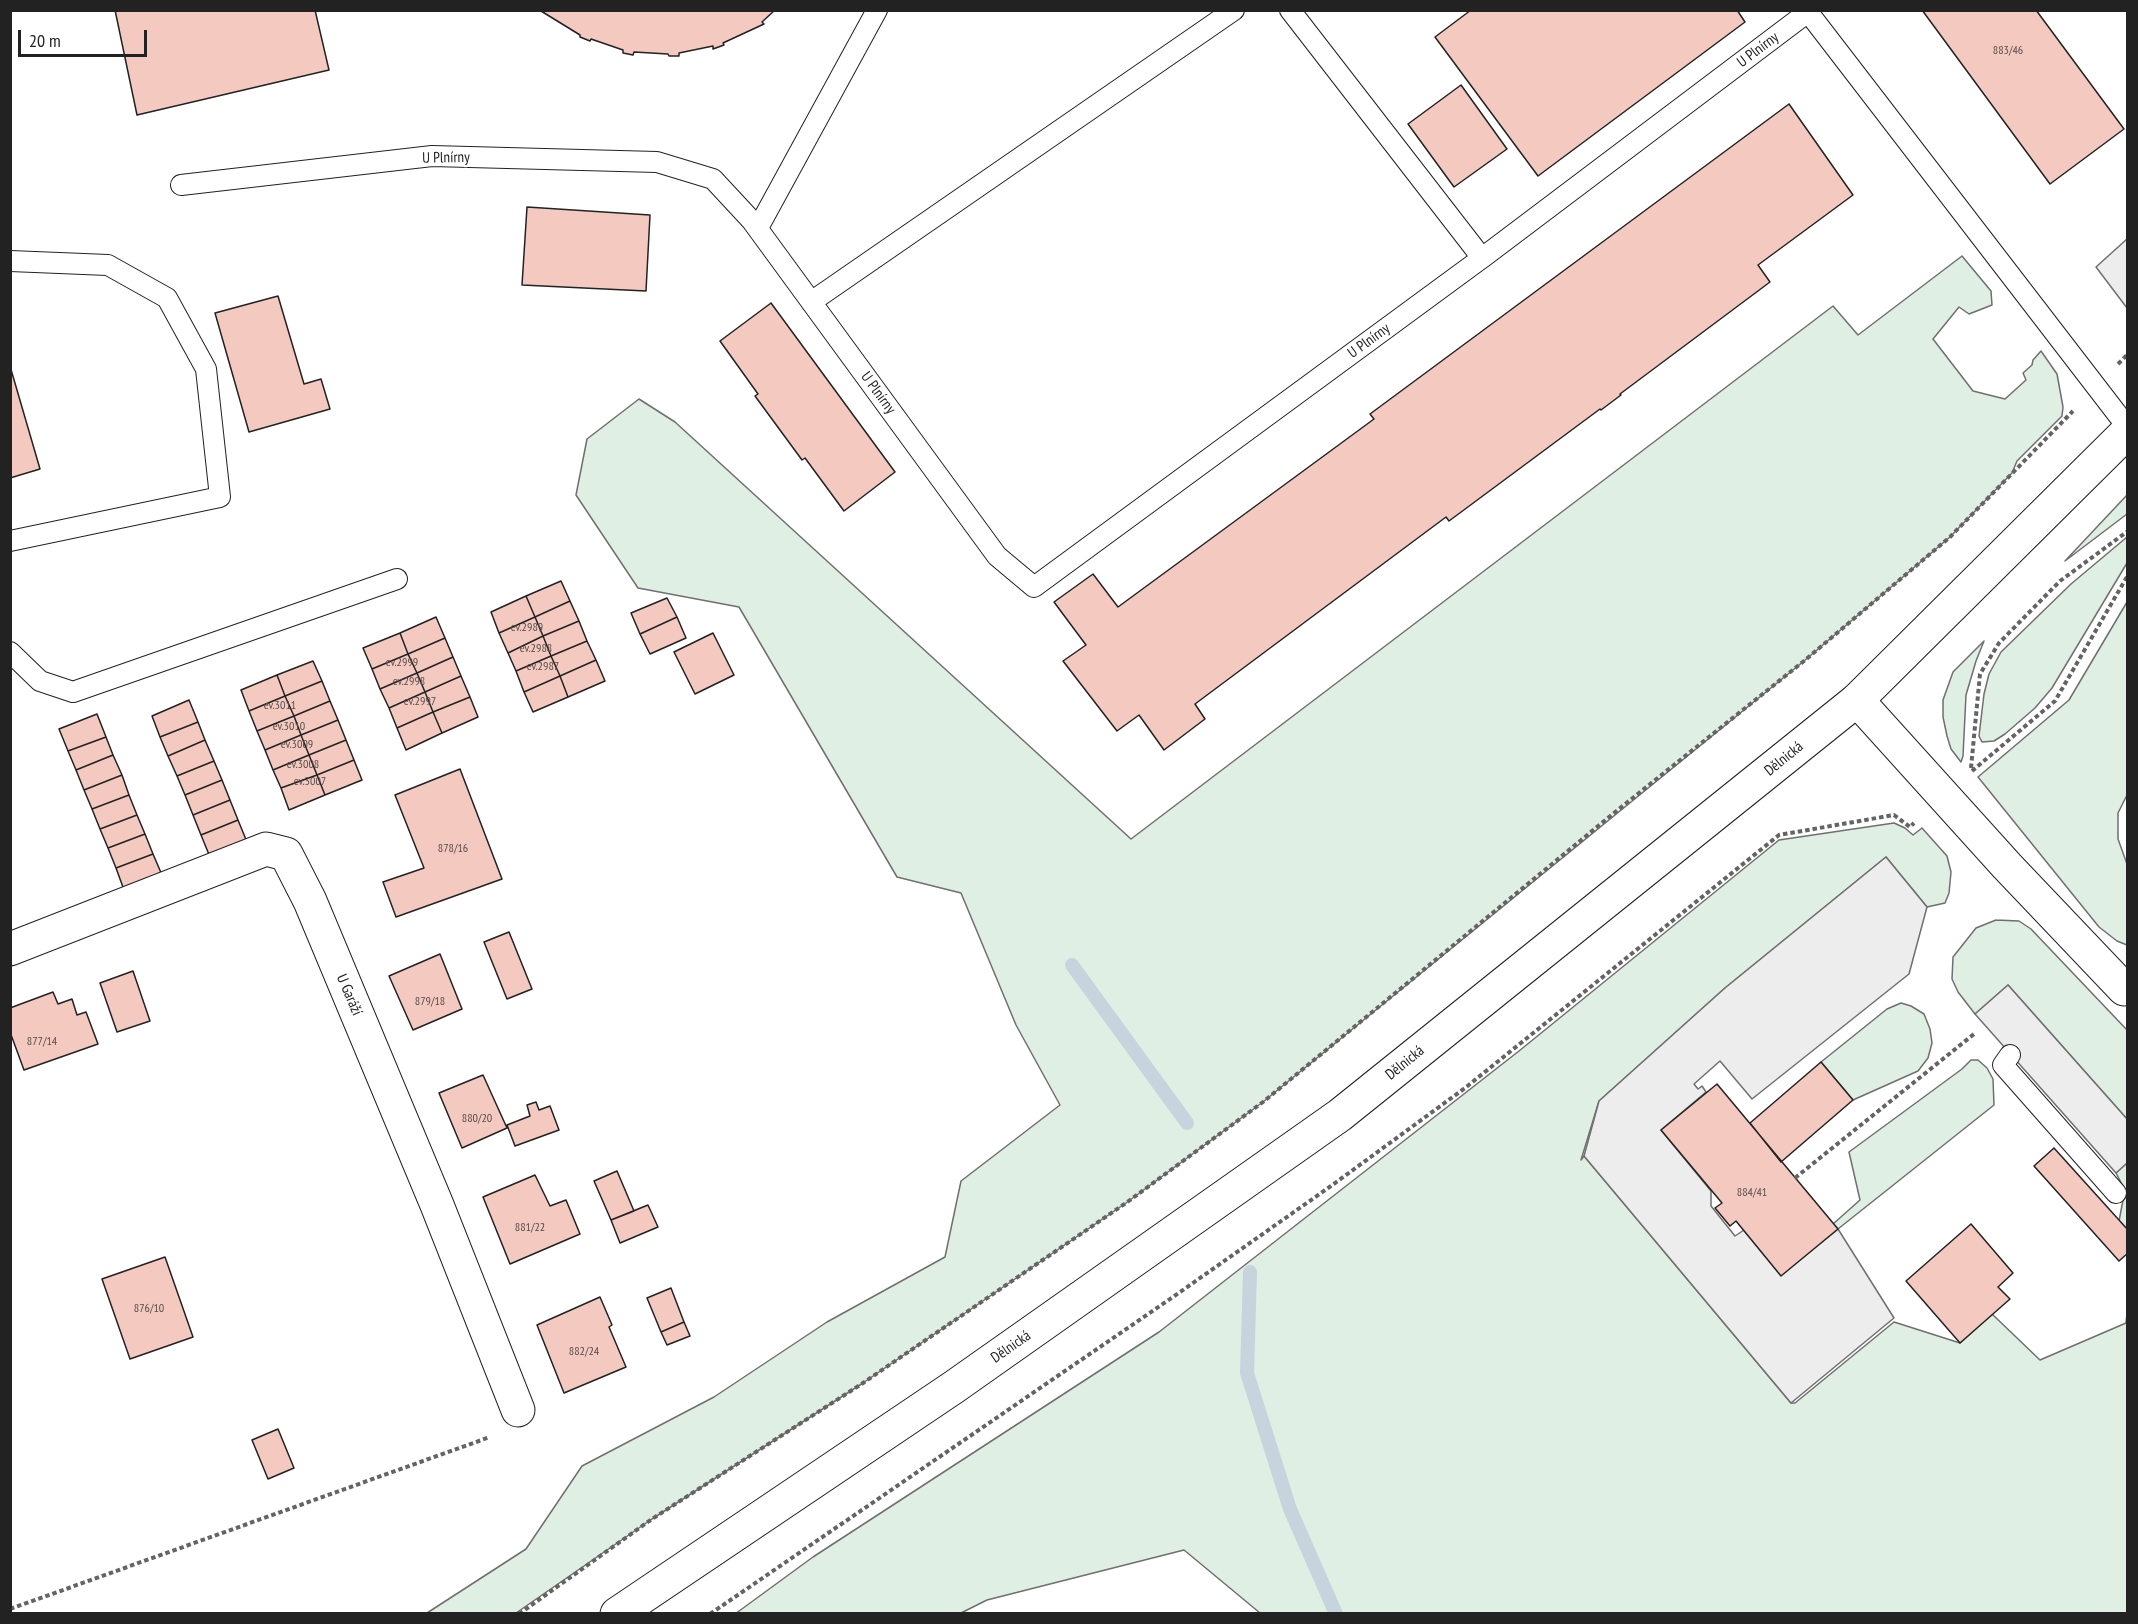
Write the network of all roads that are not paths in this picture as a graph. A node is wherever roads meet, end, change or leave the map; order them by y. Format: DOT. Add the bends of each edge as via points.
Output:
graph roads {
  1 [pos="877,10"];
  2 [pos="1234,10"];
  3 [pos="1290,10"];
  4 [pos="1809,11"];
  5 [pos="181,185"];
  6 [pos="758,228"];
  7 [pos="1482,258"];
  8 [pos="10,261"];
  9 [pos="811,302"];
  10 [pos="2127,429"];
  11 [pos="10,541"];
  12 [pos="397,579"];
  13 [pos="10,652"];
  14 [pos="1857,700"];
  15 [pos="10,949"];
  16 [pos="2126,990"];
  17 [pos="2010,1054"];
  18 [pos="2116,1193"];
  19 [pos="518,1410"];
  20 [pos="617,1614"];
  1 -- 6 [label="lane"];
  2 -- 9 [label="lane"];
  3 -- 7 [label="lane"];
  4 -- 7 [label="lane, U Plnírny"];
  4 -- 10 [label="lane, U Plnírny"];
  5 -- 6 [label="lane, U Plnírny" via="432,156 657,162 712,179"];
  6 -- 9 [label="lane, U Plnírny"];
  7 -- 9 [label="lane, U Plnírny" via="1034,587 997,556"];
  8 -- 11 [label="lane" via="108,266 167,298 206,369 220,497"];
  10 -- 14 [label="street, Dělnická"];
  12 -- 13 [label="lane" via="73,692 40,681"];
  14 -- 16 [label="street"];
  14 -- 20 [label="street, Dělnická" via="1340,1115 963,1380"];
  15 -- 19 [label="street, U Garáží" via="266,849 286,854 310,901 437,1205"];
  17 -- 18 [label="lane" via="2003,1065"];
}
